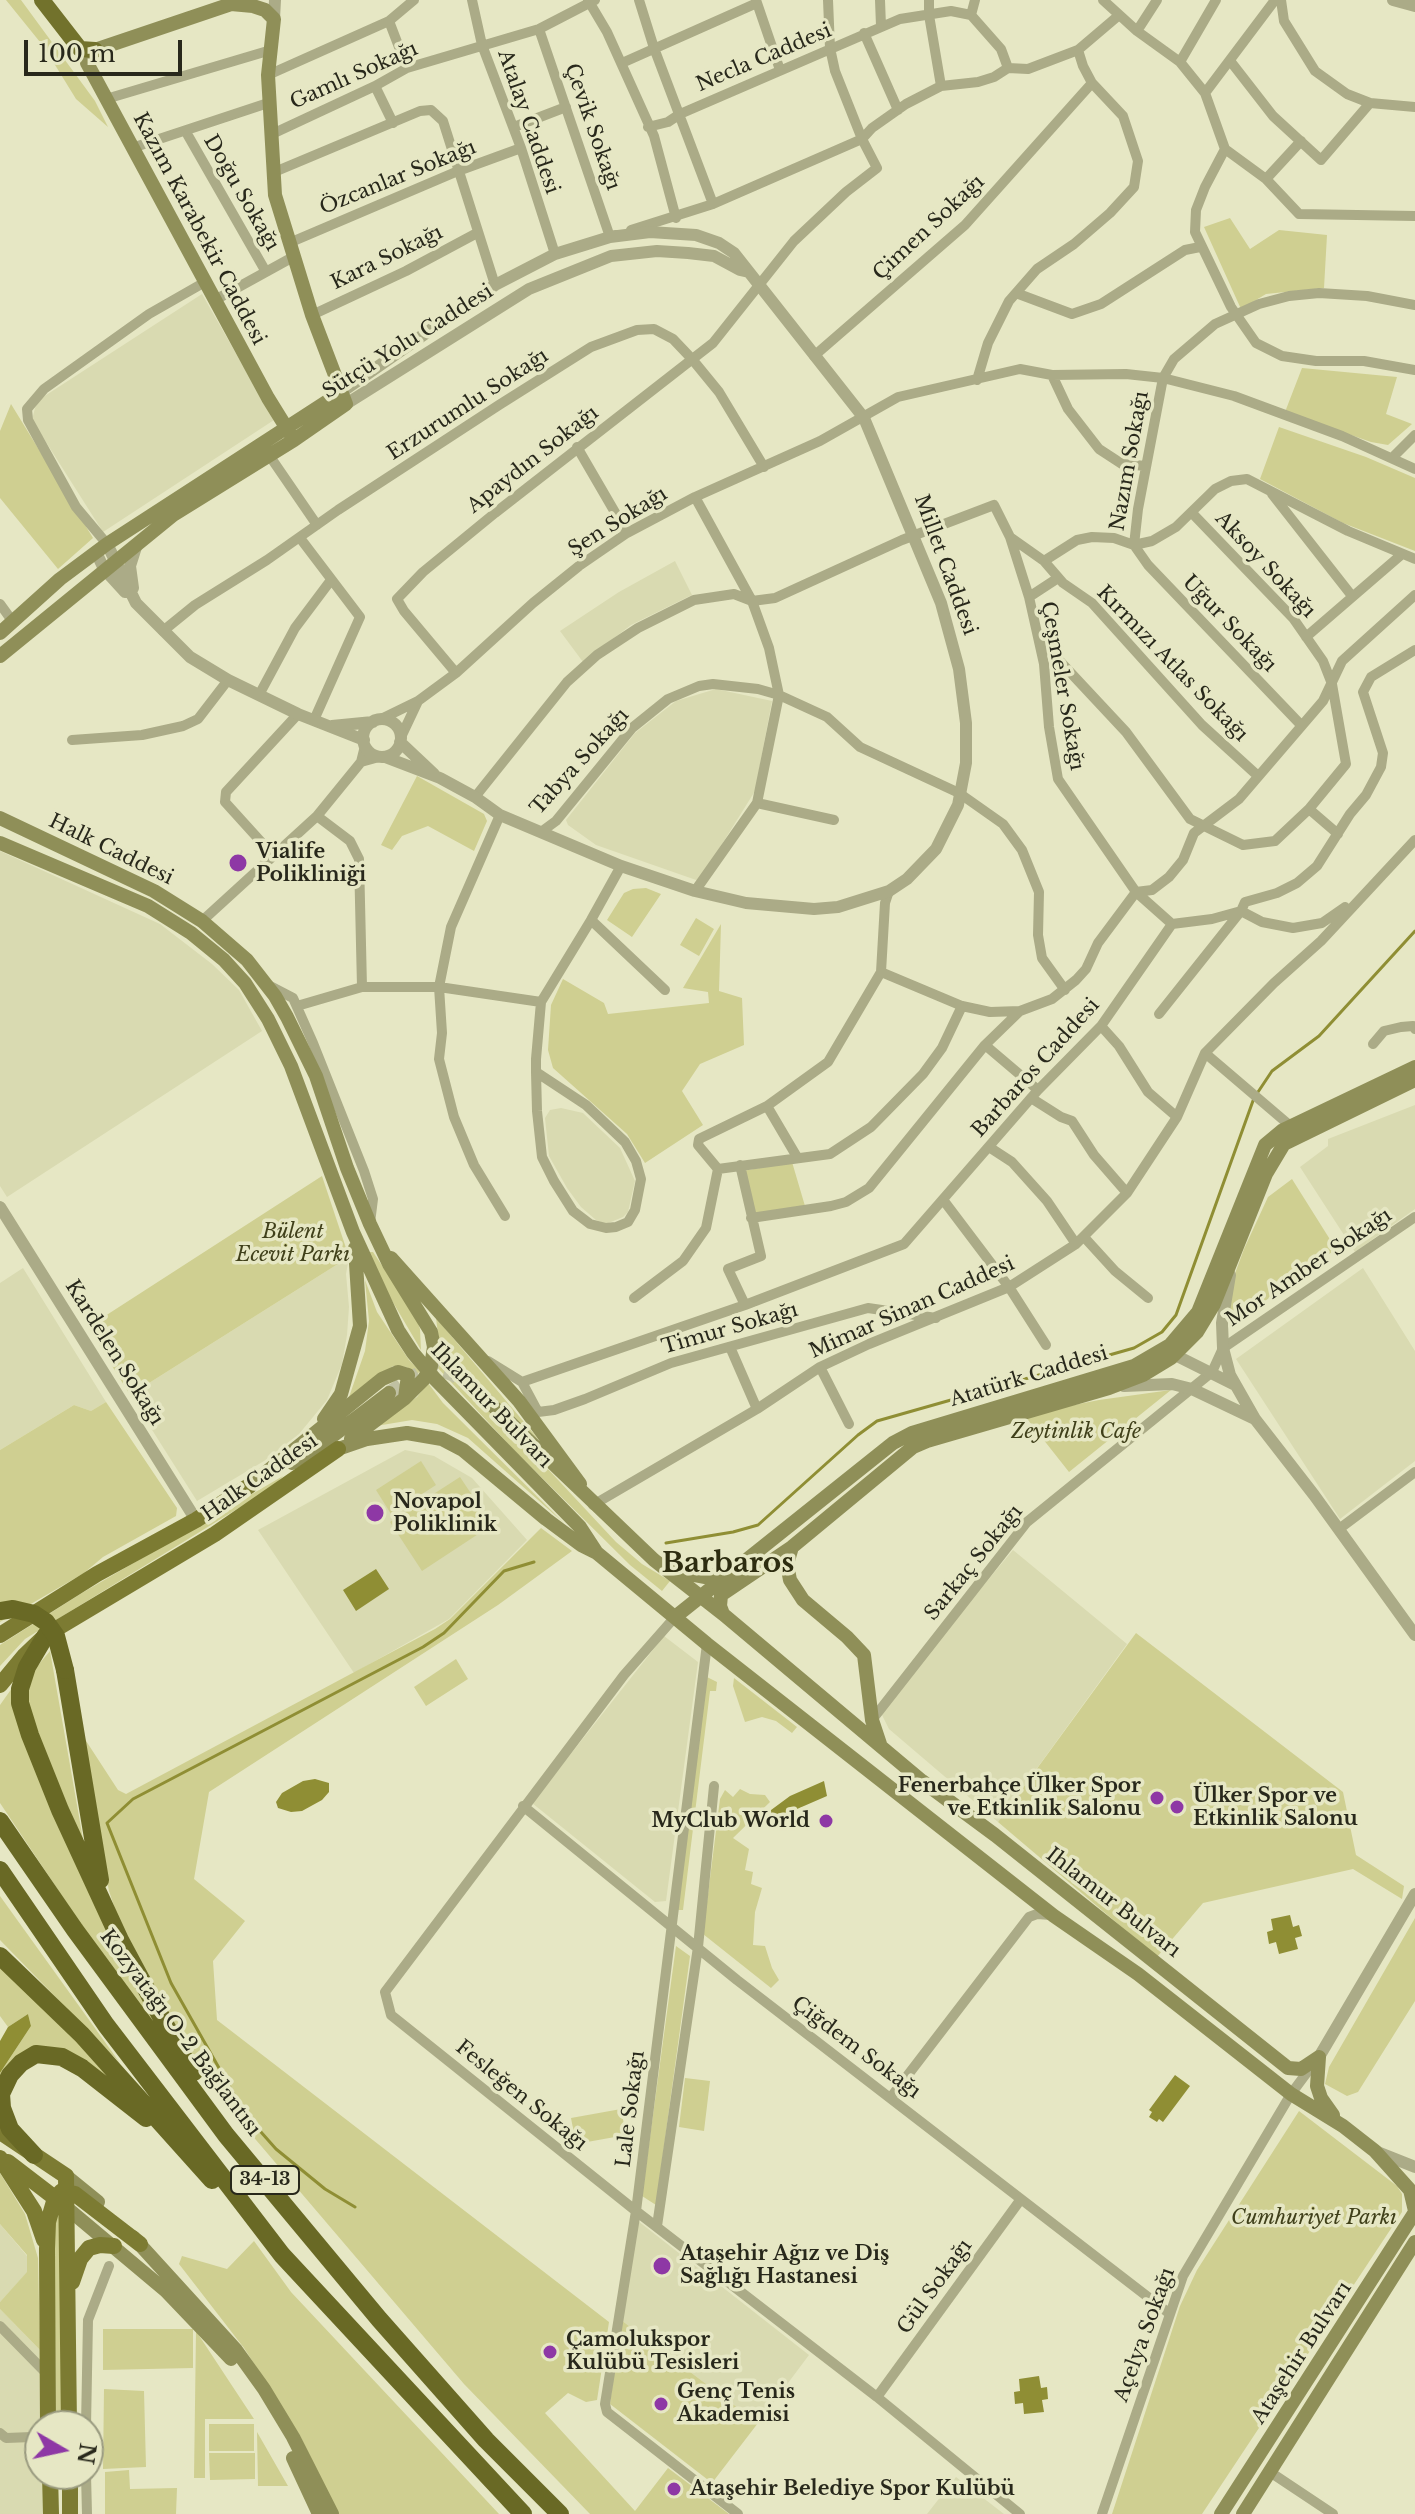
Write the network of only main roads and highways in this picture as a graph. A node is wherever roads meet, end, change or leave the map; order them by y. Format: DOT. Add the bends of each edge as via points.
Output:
graph roads {
  1 [pos="42,0"];
  2 [pos="235,2"];
  3 [pos="95,50"];
  4 [pos="290,435"];
  5 [pos="13,622"];
  6 [pos="0,633"];
  7 [pos="25,636"];
  8 [pos="0,656"];
  9 [pos="0,818"];
  10 [pos="0,843"];
  11 [pos="1415,1067"];
  12 [pos="1415,1080"];
  13 [pos="1295,1130"];
  14 [pos="353,1232"];
  15 [pos="384,1253"];
  16 [pos="1169,1352"];
  17 [pos="428,1371"];
  18 [pos="475,1389"];
  19 [pos="389,1393"];
  20 [pos="404,1399"];
  21 [pos="311,1437"];
  22 [pos="338,1449"];
  23 [pos="249,1486"];
  24 [pos="593,1505"];
  25 [pos="792,1547"];
  26 [pos="597,1553"];
  27 [pos="664,1568"];
  28 [pos="731,1573"];
  29 [pos="721,1595"];
  30 [pos="699,1598"];
  31 [pos="0,1611"];
  32 [pos="723,1614"];
  33 [pos="675,1617"];
  34 [pos="0,1635"];
  35 [pos="46,1635"];
  36 [pos="2,1682"];
  37 [pos="880,1744"];
  38 [pos="0,1821"];
  39 [pos="0,1870"];
  40 [pos="120,1940"];
  41 [pos="0,1956"];
  42 [pos="1343,2126"];
  43 [pos="0,2132"];
  44 [pos="34,2155"];
  45 [pos="0,2157"];
  46 [pos="197,2164"];
  47 [pos="1410,2186"];
  48 [pos="64,2193"];
  49 [pos="1415,2212"];
  50 [pos="303,2224"];
  51 [pos="1415,2242"];
  52 [pos="140,2244"];
  53 [pos="114,2246"];
  54 [pos="47,2249"];
  55 [pos="282,2255"];
  56 [pos="68,2299"];
  57 [pos="48,2410"];
  58 [pos="69,2410"];
  59 [pos="50,2490"];
  60 [pos="70,2490"];
  61 [pos="51,2514"];
  62 [pos="70,2514"];
  63 [pos="319,2514"];
  64 [pos="332,2514"];
  65 [pos="523,2514"];
  66 [pos="560,2514"];
  67 [pos="1221,2514"];
  68 [pos="1243,2514"];
  1 -- 3 [label="highway" via="80,49"];
  2 -- 3 [label="main road"];
  2 -- 4 [label="main road, Sütçü Yolu Caddesi" via="265,10 274,19 268,103 275,195 343,399"];
  3 -- 4 [label="main road, Kazım Karabekir Caddesi" via="87,63"];
  4 -- 5 [label="main road, Sütçü Yolu Caddesi" via="102,548"];
  4 -- 7 [label="main road, Sütçü Yolu Caddesi" via="269,455 173,515"];
  5 -- 6 [label="main road, Sütçü Yolu Caddesi"];
  5 -- 7 [label="main road"];
  7 -- 8 [label="main road, Sütçü Yolu Caddesi"];
  9 -- 15 [label="main road, Halk Caddesi" via="154,891 202,921 247,960 287,1017 316,1076 347,1168"];
  10 -- 14 [label="main road, Halk Caddesi" via="148,906 191,933 245,983 291,1066"];
  11 -- 13 [label="main road, Atatürk Caddesi"];
  12 -- 13 [label="main road, Atatürk Caddesi"];
  13 -- 16 [label="main road, Atatürk Caddesi" via="1276,1154 1214,1304 1197,1332"];
  13 -- 16 [label="main road, Atatürk Caddesi" via="1272,1137 1265,1145 1198,1312"];
  14 -- 17 [label="main road, Ihlamur Bulvarı" via="388,1312"];
  14 -- 21 [label="main road" via="360,1326 341,1394"];
  15 -- 17 [label="main road, Halk Caddesi" via="431,1332"];
  15 -- 24 [label="main road, Halk Caddesi" via="535,1416"];
  16 -- 25 [label="main road, Atatürk Caddesi" via="1143,1375 1109,1388 913,1447"];
  16 -- 28 [label="main road, Atatürk Caddesi" via="912,1433"];
  17 -- 20 [label="main road, Halk Caddesi"];
  17 -- 26 [label="main road, Ihlamur Bulvarı" via="580,1527"];
  18 -- 24 [label="main road"];
  19 -- 23 [label="main road" via="326,1441"];
  20 -- 21 [label="main road" via="408,1375 392,1374"];
  20 -- 22 [label="main road, Halk Caddesi"];
  21 -- 23 [label="main road"];
  22 -- 26 [label="main road, Ihlamur Bulvarı" via="407,1433 442,1439"];
  22 -- 35 [label="main road, Halk Caddesi" via="215,1534"];
  23 -- 34 [label="main road"];
  24 -- 27 [label="main road"];
  25 -- 29 [label="main road, Atatürk Caddesi"];
  25 -- 37 [label="main road" via="790,1580 803,1600 864,1655"];
  26 -- 33 [label="main road, Ihlamur Bulvarı"];
  27 -- 28 [label="main road" via="704,1577"];
  27 -- 30 [label="main road"];
  28 -- 30 [label="main road, Atatürk Caddesi"];
  29 -- 30 [label="main road"];
  29 -- 32 [label="main road"];
  30 -- 32 [label="main road, Ihlamur Bulvarı"];
  30 -- 33 [label="main road, Atatürk Caddesi"];
  31 -- 40 [label="highway, bridge" via="34,1614 56,1636 99,1877"];
  32 -- 37 [label="main road, Ihlamur Bulvarı"];
  33 -- 42 [label="main road, Ihlamur Bulvarı" via="1054,1916 1138,1974 1291,2094"];
  35 -- 36 [label="main road, Halk Caddesi"];
  35 -- 40 [label="highway" via="27,1667 20,1703 60,1810"];
  37 -- 42 [label="main road, Ihlamur Bulvarı" via="1288,2068 1301,2069 1319,2057 1321,2098"];
  38 -- 50 [label="highway, Kozyatağı O-2 Bağlantısı / 34-13" via="226,2135"];
  39 -- 55 [label="highway, 34-13" via="106,2025"];
  40 -- 50 [label="highway" via="181,2054"];
  41 -- 46 [label="highway" via="82,2035"];
  42 -- 47 [label="main road, Ihlamur Bulvarı"];
  43 -- 44 [label="main road"];
  44 -- 46 [label="highway" via="10,2129 1,2094 10,2075 36,2054 62,2057 82,2068"];
  44 -- 48 [label="main road"];
  45 -- 48 [label="main road"];
  45 -- 54 [label="main road" via="34,2211"];
  46 -- 55 [label="highway"];
  47 -- 49 [label="main road, Ataşehir Bulvarı"];
  48 -- 52 [label="main road" via="83,2200"];
  48 -- 53 [label="main road"];
  48 -- 54 [label="main road" via="48,2222"];
  48 -- 56 [label="main road"];
  49 -- 67 [label="main road, Ataşehir Bulvarı"];
  50 -- 66 [label="highway, Kozyatağı O-2 Bağlantısı / 34-13" via="456,2407"];
  51 -- 68 [label="main road, Ataşehir Bulvarı"];
  52 -- 64 [label="main road" via="236,2350 264,2389"];
  53 -- 56 [label="main road" via="89,2248 80,2259"];
  53 -- 63 [label="main road" via="166,2291 239,2370 280,2431"];
  54 -- 57 [label="main road"];
  55 -- 65 [label="highway, 34-13"];
  56 -- 58 [label="main road"];
  59 -- 61 [label="main road"];
  60 -- 62 [label="main road"];
}
